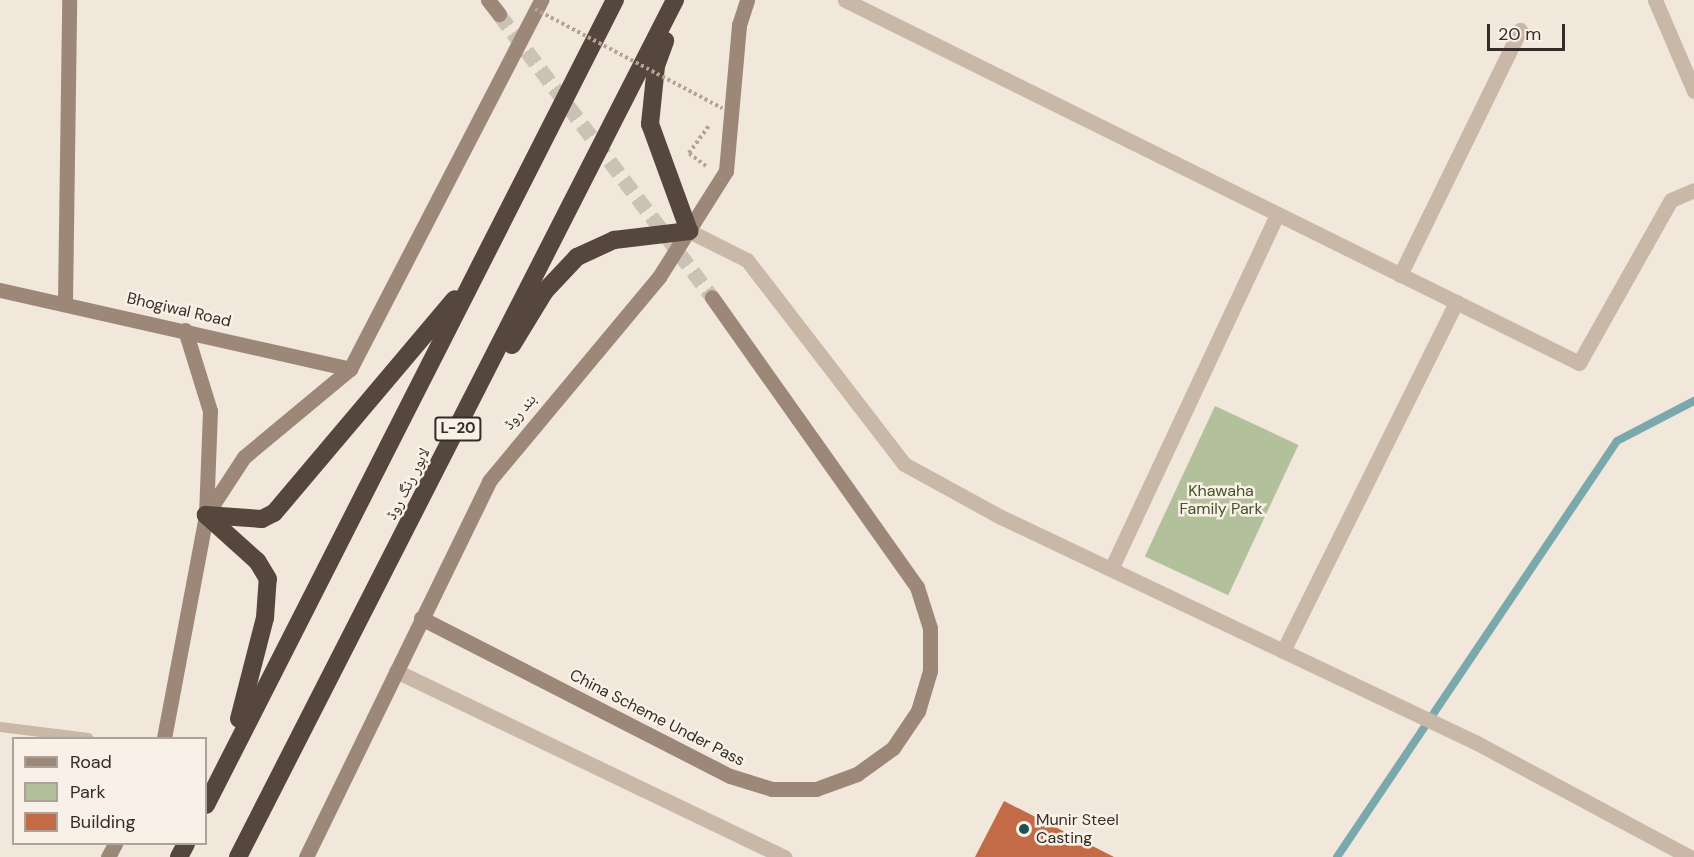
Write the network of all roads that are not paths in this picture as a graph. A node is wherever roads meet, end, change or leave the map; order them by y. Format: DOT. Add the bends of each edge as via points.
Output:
graph roads {
  1 [pos="68,0"];
  2 [pos="488,0"];
  3 [pos="615,0"];
  4 [pos="675,0"];
  5 [pos="681,0"];
  6 [pos="747,0"];
  7 [pos="845,0"];
  8 [pos="1654,0"];
  9 [pos="538,5"];
  10 [pos="499,14"];
  11 [pos="1520,30"];
  12 [pos="1694,91"];
  13 [pos="1694,190"];
  14 [pos="1277,214"];
  15 [pos="689,231"];
  16 [pos="476,274"];
  17 [pos="1400,275"];
  18 [pos="0,290"];
  19 [pos="712,297"];
  20 [pos="65,302"];
  21 [pos="1456,302"];
  22 [pos="185,330"];
  23 [pos="350,369"];
  24 [pos="439,467"];
  25 [pos="206,515"];
  26 [pos="1111,569"];
  27 [pos="421,618"];
  28 [pos="1283,651"];
  29 [pos="396,670"];
  30 [pos="0,727"];
  31 [pos="80,737"];
  32 [pos="164,737"];
  33 [pos="225,767"];
  34 [pos="207,803"];
  35 [pos="1670,852"];
  36 [pos="238,857"];
  37 [pos="306,857"];
  38 [pos="785,857"];
  39 [pos="1690,857"];
  1 -- 20 [label="main road"];
  2 -- 10 [label="main road"];
  3 -- 16 [label="highway"];
  4 -- 24 [label="highway, لاہور رنگ روڈ / L-20"];
  5 -- 15 [label="highway" via="656,66 650,124"];
  6 -- 15 [label="main road, بند روڈ" via="739,25 733,130 722,178"];
  7 -- 14 [label="street"];
  8 -- 12 [label="street"];
  9 -- 23 [label="main road"];
  11 -- 17 [label="street"];
  13 -- 21 [label="street" via="1671,200 1579,363"];
  14 -- 17 [label="street"];
  14 -- 26 [label="street"];
  15 -- 24 [label="highway" via="614,240 577,257 545,291"];
  15 -- 26 [label="street" via="747,260 904,465"];
  15 -- 27 [label="main road, بند روڈ" via="659,277 489,481"];
  16 -- 25 [label="highway" via="274,513 262,519"];
  16 -- 33 [label="highway"];
  17 -- 21 [label="street"];
  18 -- 20 [label="main road, Bhogiwal Road"];
  19 -- 27 [label="main road, China Scheme Under Pass" via="917,587 930,628 930,670 918,711 893,748 857,774 826,785 772,789 730,776"];
  20 -- 22 [label="main road, Bhogiwal Road"];
  21 -- 28 [label="street"];
  22 -- 23 [label="main road, Bhogiwal Road"];
  22 -- 25 [label="main road" via="210,411"];
  23 -- 25 [label="main road" via="244,457"];
  24 -- 36 [label="highway, لاہور رنگ روڈ / L-20"];
  25 -- 32 [label="main road"];
  25 -- 33 [label="highway" via="257,561 268,579 269,598"];
  26 -- 28 [label="street"];
  27 -- 29 [label="main road, بند روڈ"];
  28 -- 35 [label="street" via="1477,743"];
  29 -- 37 [label="main road, بند روڈ"];
  29 -- 38 [label="street"];
  30 -- 31 [label="lane"];
  33 -- 34 [label="highway"];
  35 -- 39 [label="street"];
}
